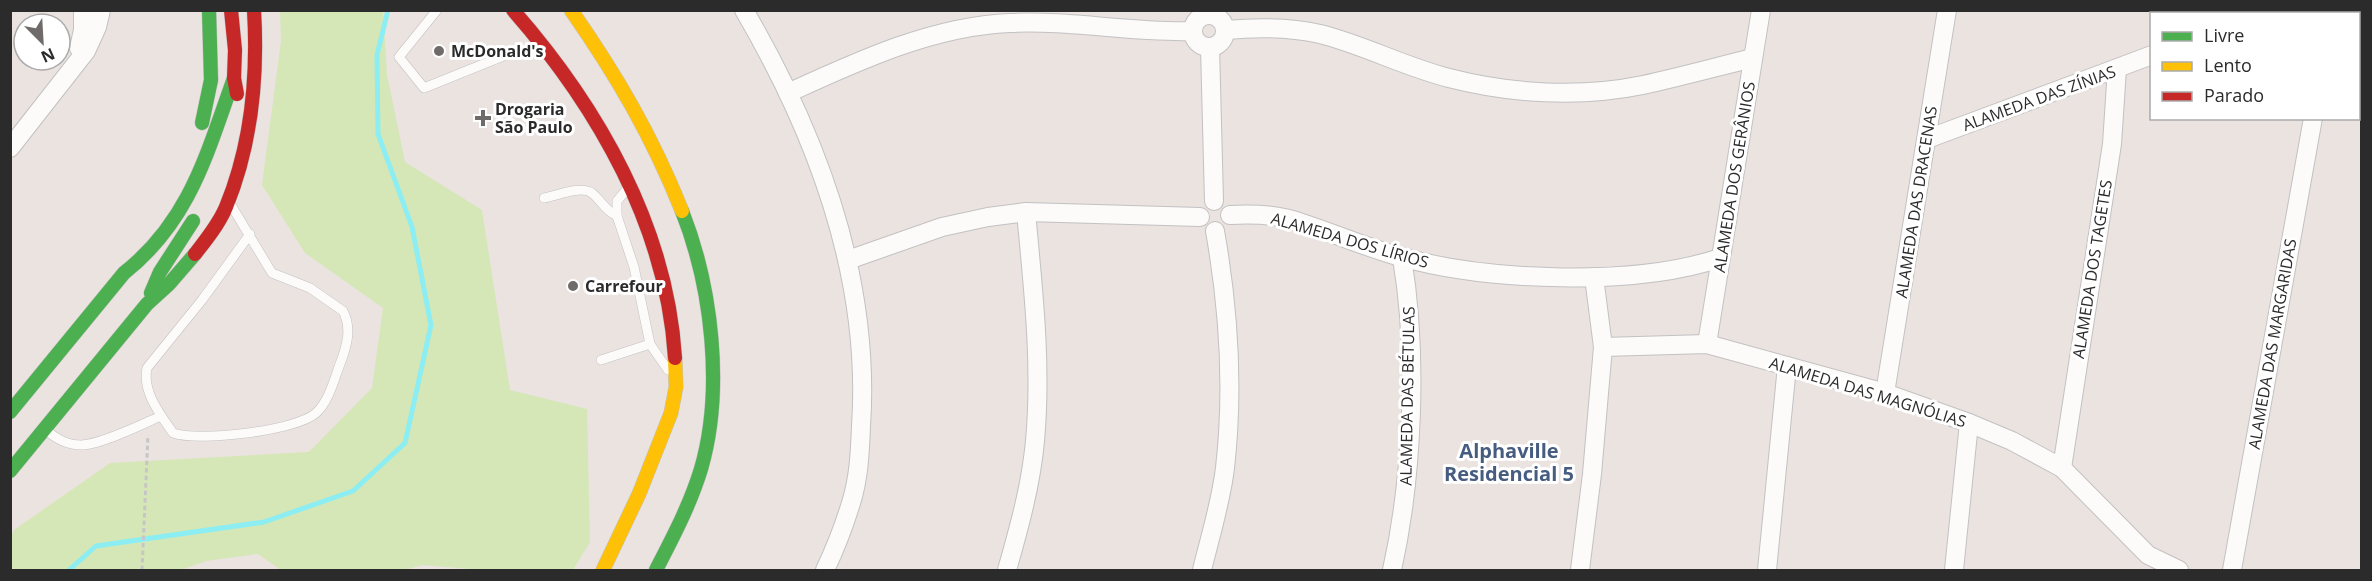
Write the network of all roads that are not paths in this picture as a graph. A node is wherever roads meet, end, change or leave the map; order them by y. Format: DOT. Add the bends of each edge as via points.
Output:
graph roads {
  1 [pos="83,10"];
  2 [pos="101,10"];
  3 [pos="209,10"];
  4 [pos="231,10"];
  5 [pos="254,10"];
  6 [pos="437,10"];
  7 [pos="513,10"];
  8 [pos="571,10"];
  9 [pos="744,10"];
  10 [pos="1761,10"];
  11 [pos="1947,10"];
  12 [pos="1209,12"];
  13 [pos="1226,30"];
  14 [pos="1193,31"];
  15 [pos="1210,47"];
  16 [pos="511,53"];
  17 [pos="2150,55"];
  18 [pos="1753,58"];
  19 [pos="72,67"];
  20 [pos="2117,69"];
  21 [pos="68,72"];
  22 [pos="234,78"];
  23 [pos="788,93"];
  24 [pos="236,114"];
  25 [pos="2313,120"];
  26 [pos="198,134"];
  27 [pos="1927,139"];
  28 [pos="10,148"];
  29 [pos="629,186"];
  30 [pos="544,198"];
  31 [pos="228,200"];
  32 [pos="1214,201"];
  33 [pos="199,210"];
  34 [pos="1026,212"];
  35 [pos="1230,215"];
  36 [pos="617,216"];
  37 [pos="1200,216"];
  38 [pos="1215,231"];
  39 [pos="250,234"];
  40 [pos="140,238"];
  41 [pos="1402,258"];
  42 [pos="1720,258"];
  43 [pos="848,260"];
  44 [pos="124,273"];
  45 [pos="1594,277"];
  46 [pos="147,304"];
  47 [pos="650,344"];
  48 [pos="1707,344"];
  49 [pos="1603,346"];
  50 [pos="601,360"];
  51 [pos="1787,366"];
  52 [pos="676,381"];
  53 [pos="1885,393"];
  54 [pos="10,412"];
  55 [pos="161,416"];
  56 [pos="1969,423"];
  57 [pos="46,430"];
  58 [pos="2062,468"];
  59 [pos="10,471"];
  60 [pos="2156,564"];
  61 [pos="603,570"];
  62 [pos="656,570"];
  63 [pos="825,570"];
  64 [pos="1007,570"];
  65 [pos="1202,570"];
  66 [pos="1392,570"];
  67 [pos="1580,570"];
  68 [pos="1767,570"];
  69 [pos="1954,570"];
  70 [pos="2179,570"];
  71 [pos="2232,570"];
  1 -- 19 [label="street" via="81,42"];
  2 -- 19 [label="street" via="92,40"];
  3 -- 26 [label="main road" via="213,60"];
  4 -- 22 [label="main road"];
  5 -- 31 [label="main road" via="256,65 252,106"];
  6 -- 16 [label="lane" via="399,57 424,88"];
  7 -- 29 [label="main road" via="587,105"];
  8 -- 62 [label="main road" via="623,86 646,131 685,222 708,306 712,408 704,455 690,497"];
  9 -- 23 [label="street"];
  10 -- 18 [label="street, ALAMEDA DOS GERÂNIOS"];
  11 -- 27 [label="street, ALAMEDA DAS DRACENAS"];
  12 -- 13 [label="street" via="1221,19"];
  12 -- 14 [label="street" via="1198,19"];
  13 -- 15 [label="street" via="1221,42"];
  13 -- 18 [label="street" via="1255,27 1320,34 1451,79 1550,92 1641,85"];
  14 -- 15 [label="street" via="1198,42"];
  14 -- 23 [label="street" via="1009,22 967,28 884,52"];
  15 -- 32 [label="street"];
  17 -- 20 [label="street, ALAMEDA DAS ZÍNIAS"];
  18 -- 42 [label="street, ALAMEDA DOS GERÂNIOS"];
  20 -- 27 [label="street, ALAMEDA DAS ZÍNIAS"];
  20 -- 58 [label="street, ALAMEDA DOS TAGETES" via="2112,144"];
  21 -- 28 [label="street"];
  22 -- 24 [label="main road"];
  22 -- 44 [label="main road" via="191,192 152,249"];
  23 -- 43 [label="street" via="807,133"];
  25 -- 71 [label="street, ALAMEDA DAS MARGARIDAS"];
  27 -- 53 [label="street, ALAMEDA DAS DRACENAS"];
  29 -- 36 [label="lane" via="617,201"];
  29 -- 52 [label="main road" via="666,292 673,322"];
  30 -- 36 [label="lane" via="583,190"];
  31 -- 39 [label="lane"];
  31 -- 46 [label="main road" via="199,249 174,281"];
  32 -- 35 [label="street" via="1225,205"];
  32 -- 37 [label="street" via="1204,206"];
  33 -- 46 [label="main road" via="160,272"];
  34 -- 37 [label="street"];
  34 -- 43 [label="street" via="942,227"];
  34 -- 64 [label="street" via="1035,328 1035,442 1026,501"];
  35 -- 38 [label="street" via="1226,226"];
  35 -- 41 [label="street, ALAMEDA DOS LÍRIOS" via="1292,220"];
  36 -- 47 [label="lane" via="634,267"];
  37 -- 38 [label="street" via="1204,227"];
  38 -- 65 [label="street" via="1226,292 1230,410 1224,470"];
  39 -- 55 [label="lane" via="147,368 145,379"];
  39 -- 55 [label="lane" via="272,273 310,288 343,311 349,330 328,395 318,411 306,420 279,428 183,436 173,433"];
  40 -- 44 [label="main road"];
  41 -- 45 [label="street, ALAMEDA DOS LÍRIOS" via="1512,275"];
  41 -- 66 [label="street, ALAMEDA DAS BÉTULAS" via="1409,298 1409,424 1405,498"];
  42 -- 45 [label="street, ALAMEDA DOS LÍRIOS" via="1669,270"];
  42 -- 48 [label="street, ALAMEDA DOS GERÂNIOS"];
  43 -- 63 [label="street" via="861,354 859,465 852,501"];
  44 -- 54 [label="main road"];
  45 -- 49 [label="street"];
  46 -- 57 [label="main road"];
  47 -- 50 [label="lane"];
  47 -- 52 [label="lane"];
  48 -- 49 [label="street, ALAMEDA DAS MAGNÓLIAS"];
  48 -- 51 [label="street, ALAMEDA DAS MAGNÓLIAS"];
  49 -- 67 [label="street"];
  51 -- 53 [label="street, ALAMEDA DAS MAGNÓLIAS"];
  51 -- 68 [label="street"];
  52 -- 61 [label="main road" via="673,407 643,486"];
  53 -- 56 [label="street, ALAMEDA DAS MAGNÓLIAS"];
  55 -- 57 [label="lane" via="84,445 69,444"];
  56 -- 58 [label="street, ALAMEDA DAS MAGNÓLIAS"];
  56 -- 69 [label="street"];
  57 -- 59 [label="main road"];
  58 -- 60 [label="street, ALAMEDA DAS MAGNÓLIAS"];
  60 -- 70 [label="street, ALAMEDA DAS MAGNÓLIAS"];
}
